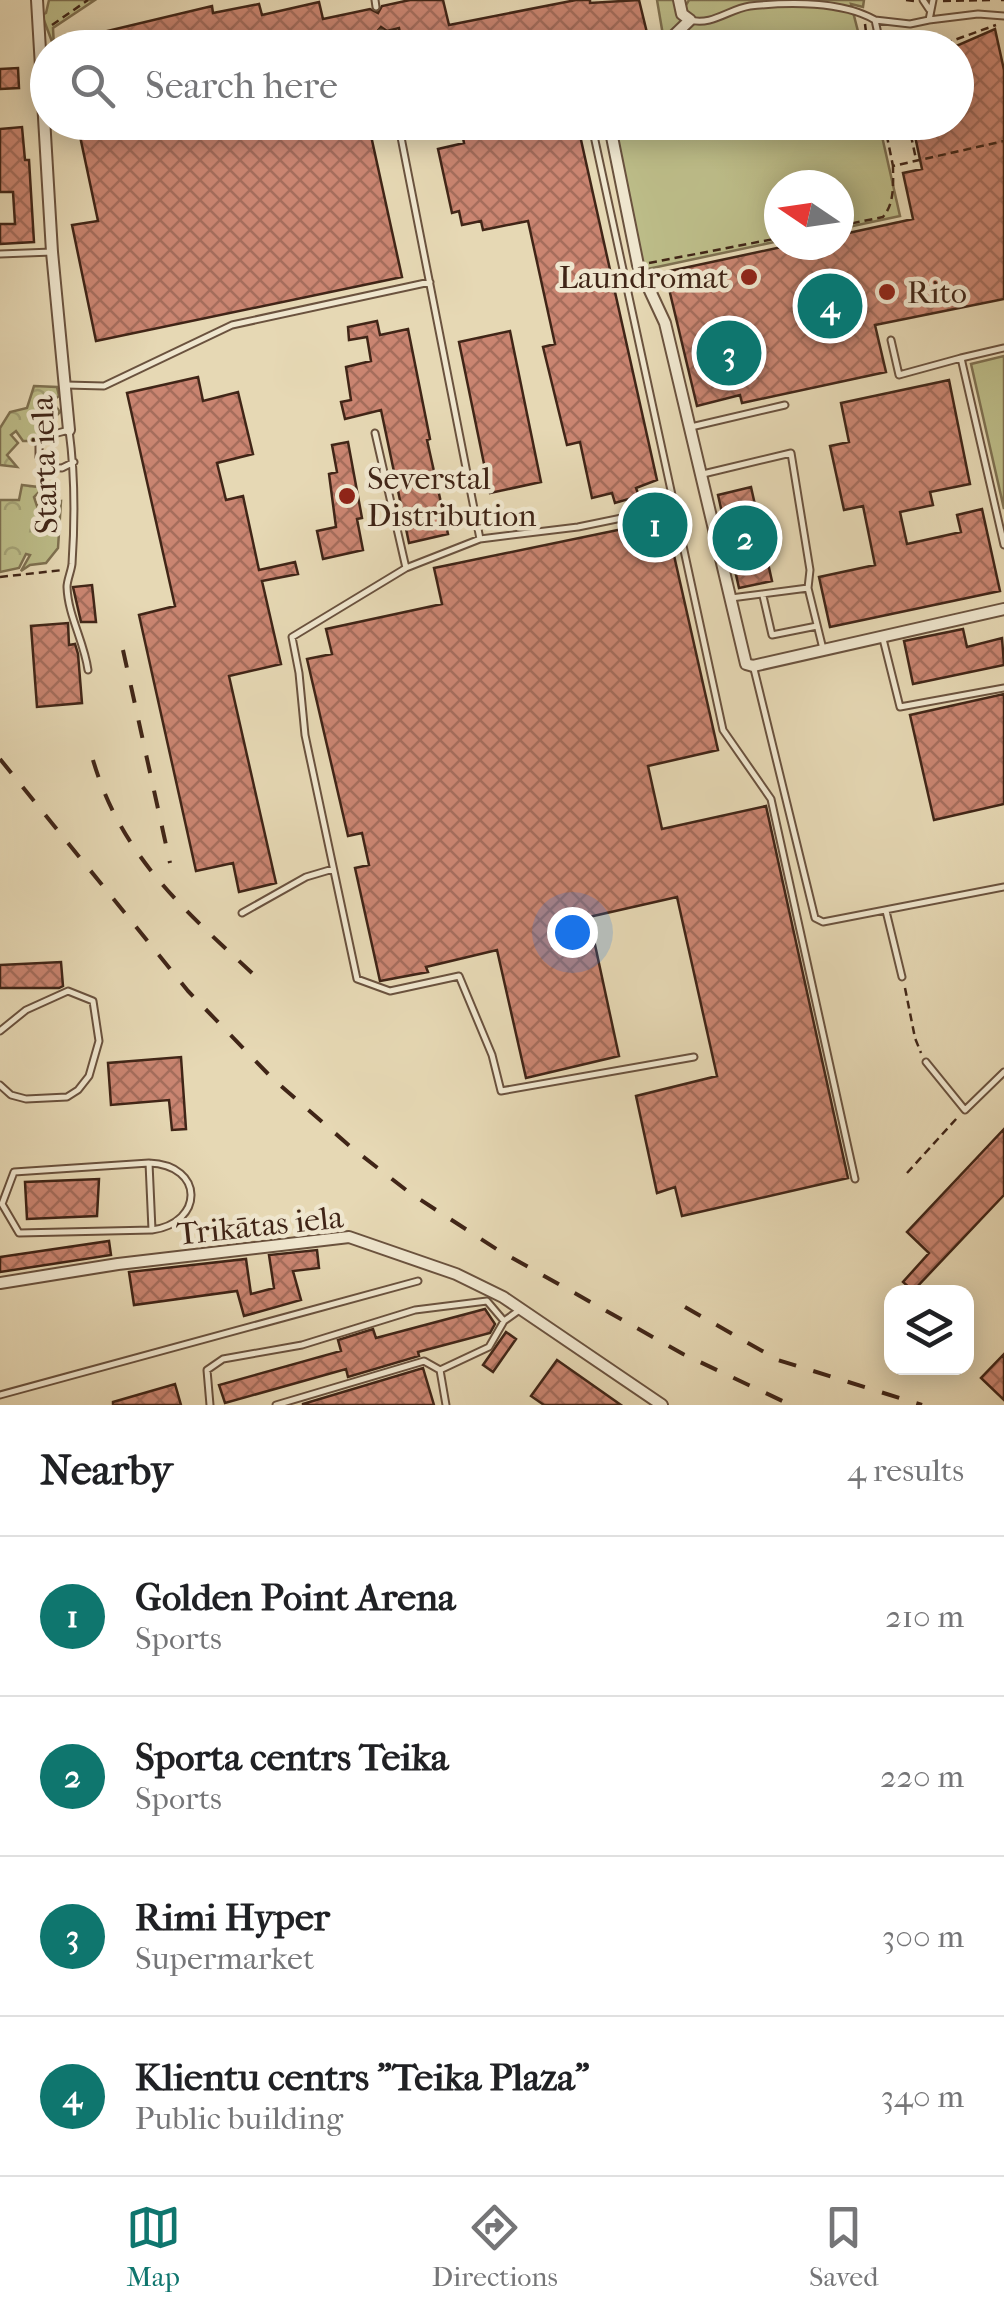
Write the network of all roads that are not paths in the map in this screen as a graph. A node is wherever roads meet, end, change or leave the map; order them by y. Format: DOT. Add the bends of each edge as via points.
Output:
graph roads {
  1 [pos="36,0"];
  2 [pos="679,0"];
  3 [pos="923,0"];
  4 [pos="933,0"];
  5 [pos="929,9"];
  6 [pos="1004,18"];
  7 [pos="690,20"];
  8 [pos="875,20"];
  9 [pos="929,20"];
  10 [pos="37,30"];
  11 [pos="680,30"];
  12 [pos="877,30"];
  13 [pos="44,140"];
  14 [pos="402,140"];
  15 [pos="595,140"];
  16 [pos="612,140"];
  17 [pos="617,164"];
  18 [pos="601,167"];
  19 [pos="52,252"];
  20 [pos="0,254"];
  21 [pos="430,282"];
  22 [pos="890,340"];
  23 [pos="1004,348"];
  24 [pos="960,358"];
  25 [pos="66,385"];
  26 [pos="785,405"];
  27 [pos="691,427"];
  28 [pos="70,430"];
  29 [pos="375,433"];
  30 [pos="74,462"];
  31 [pos="700,474"];
  32 [pos="676,507"];
  33 [pos="480,539"];
  34 [pos="1004,545"];
  35 [pos="406,568"];
  36 [pos="808,588"];
  37 [pos="762,596"];
  38 [pos="730,598"];
  39 [pos="1004,608"];
  40 [pos="817,626"];
  41 [pos="882,636"];
  42 [pos="823,650"];
  43 [pos="753,666"];
  44 [pos="88,670"];
  45 [pos="1004,688"];
  46 [pos="333,869"];
  47 [pos="1004,887"];
  48 [pos="886,911"];
  49 [pos="242,913"];
  50 [pos="902,977"];
  51 [pos="0,1031"];
  52 [pos="694,1057"];
  53 [pos="926,1062"];
  54 [pos="1004,1072"];
  55 [pos="0,1085"];
  56 [pos="149,1163"];
  57 [pos="856,1179"];
  58 [pos="1,1204"];
  59 [pos="152,1230"];
  60 [pos="418,1281"];
  61 [pos="0,1283"];
  62 [pos="520,1309"];
  63 [pos="504,1321"];
  64 [pos="440,1370"];
  65 [pos="0,1395"];
  66 [pos="210,1405"];
  67 [pos="276,1405"];
  68 [pos="446,1405"];
  69 [pos="662,1405"];
  1 -- 10 [label="street, Starta iela"];
  2 -- 7 [label="street"];
  3 -- 5 [label="lane"];
  4 -- 5 [label="lane"];
  5 -- 9 [label="lane"];
  6 -- 9 [label="lane"];
  7 -- 8 [label="lane" via="701,23 749,6 839,6"];
  7 -- 11 [label="street"];
  8 -- 9 [label="lane"];
  8 -- 12 [label="lane"];
  13 -- 19 [label="street, Starta iela"];
  14 -- 21 [label="lane"];
  15 -- 18 [label="lane"];
  16 -- 17 [label="street"];
  17 -- 18 [label="lane"];
  17 -- 27 [label="street" via="638,265 664,323"];
  18 -- 32 [label="lane"];
  19 -- 20 [label="lane"];
  19 -- 25 [label="street, Starta iela"];
  21 -- 25 [label="lane" via="232,326 104,386"];
  21 -- 33 [label="lane"];
  22 -- 24 [label="lane" via="899,375"];
  23 -- 24 [label="lane"];
  24 -- 34 [label="lane"];
  25 -- 28 [label="street, Starta iela"];
  26 -- 27 [label="lane"];
  27 -- 31 [label="street"];
  28 -- 30 [label="lane, Starta iela"];
  28 -- 30 [label="lane" via="50,436 39,457 52,470"];
  29 -- 35 [label="lane"];
  30 -- 44 [label="lane, Starta iela" via="67,586"];
  31 -- 36 [label="lane" via="790,453"];
  31 -- 38 [label="street"];
  32 -- 33 [label="lane"];
  32 -- 57 [label="lane" via="723,730 771,799"];
  33 -- 35 [label="lane"];
  35 -- 46 [label="lane" via="292,638"];
  36 -- 37 [label="lane"];
  36 -- 40 [label="lane"];
  37 -- 38 [label="lane"];
  37 -- 40 [label="lane" via="772,635"];
  38 -- 43 [label="street" via="744,659"];
  39 -- 41 [label="street"];
  40 -- 42 [label="lane"];
  41 -- 42 [label="street"];
  41 -- 45 [label="lane" via="900,707"];
  42 -- 43 [label="street"];
  43 -- 48 [label="lane" via="814,918"];
  46 -- 49 [label="lane"];
  46 -- 52 [label="lane" via="357,980 390,991 459,976 501,1091"];
  47 -- 48 [label="lane"];
  48 -- 50 [label="lane"];
  51 -- 55 [label="lane" via="68,991 93,1001 100,1041 89,1076 67,1097 26,1099"];
  53 -- 54 [label="lane" via="964,1110"];
  56 -- 58 [label="lane" via="14,1172"];
  56 -- 59 [label="lane"];
  56 -- 59 [label="lane" via="181,1171 191,1188 182,1218"];
  58 -- 59 [label="lane" via="19,1233"];
  60 -- 65 [label="lane"];
  61 -- 62 [label="street, Trikātas iela" via="349,1237 456,1274"];
  62 -- 63 [label="lane"];
  62 -- 69 [label="street, Trikātas iela"];
  63 -- 64 [label="lane" via="489,1347"];
  63 -- 66 [label="lane" via="488,1301 452,1304 223,1359 207,1370"];
  64 -- 67 [label="lane" via="424,1361"];
  64 -- 68 [label="lane"];
}
